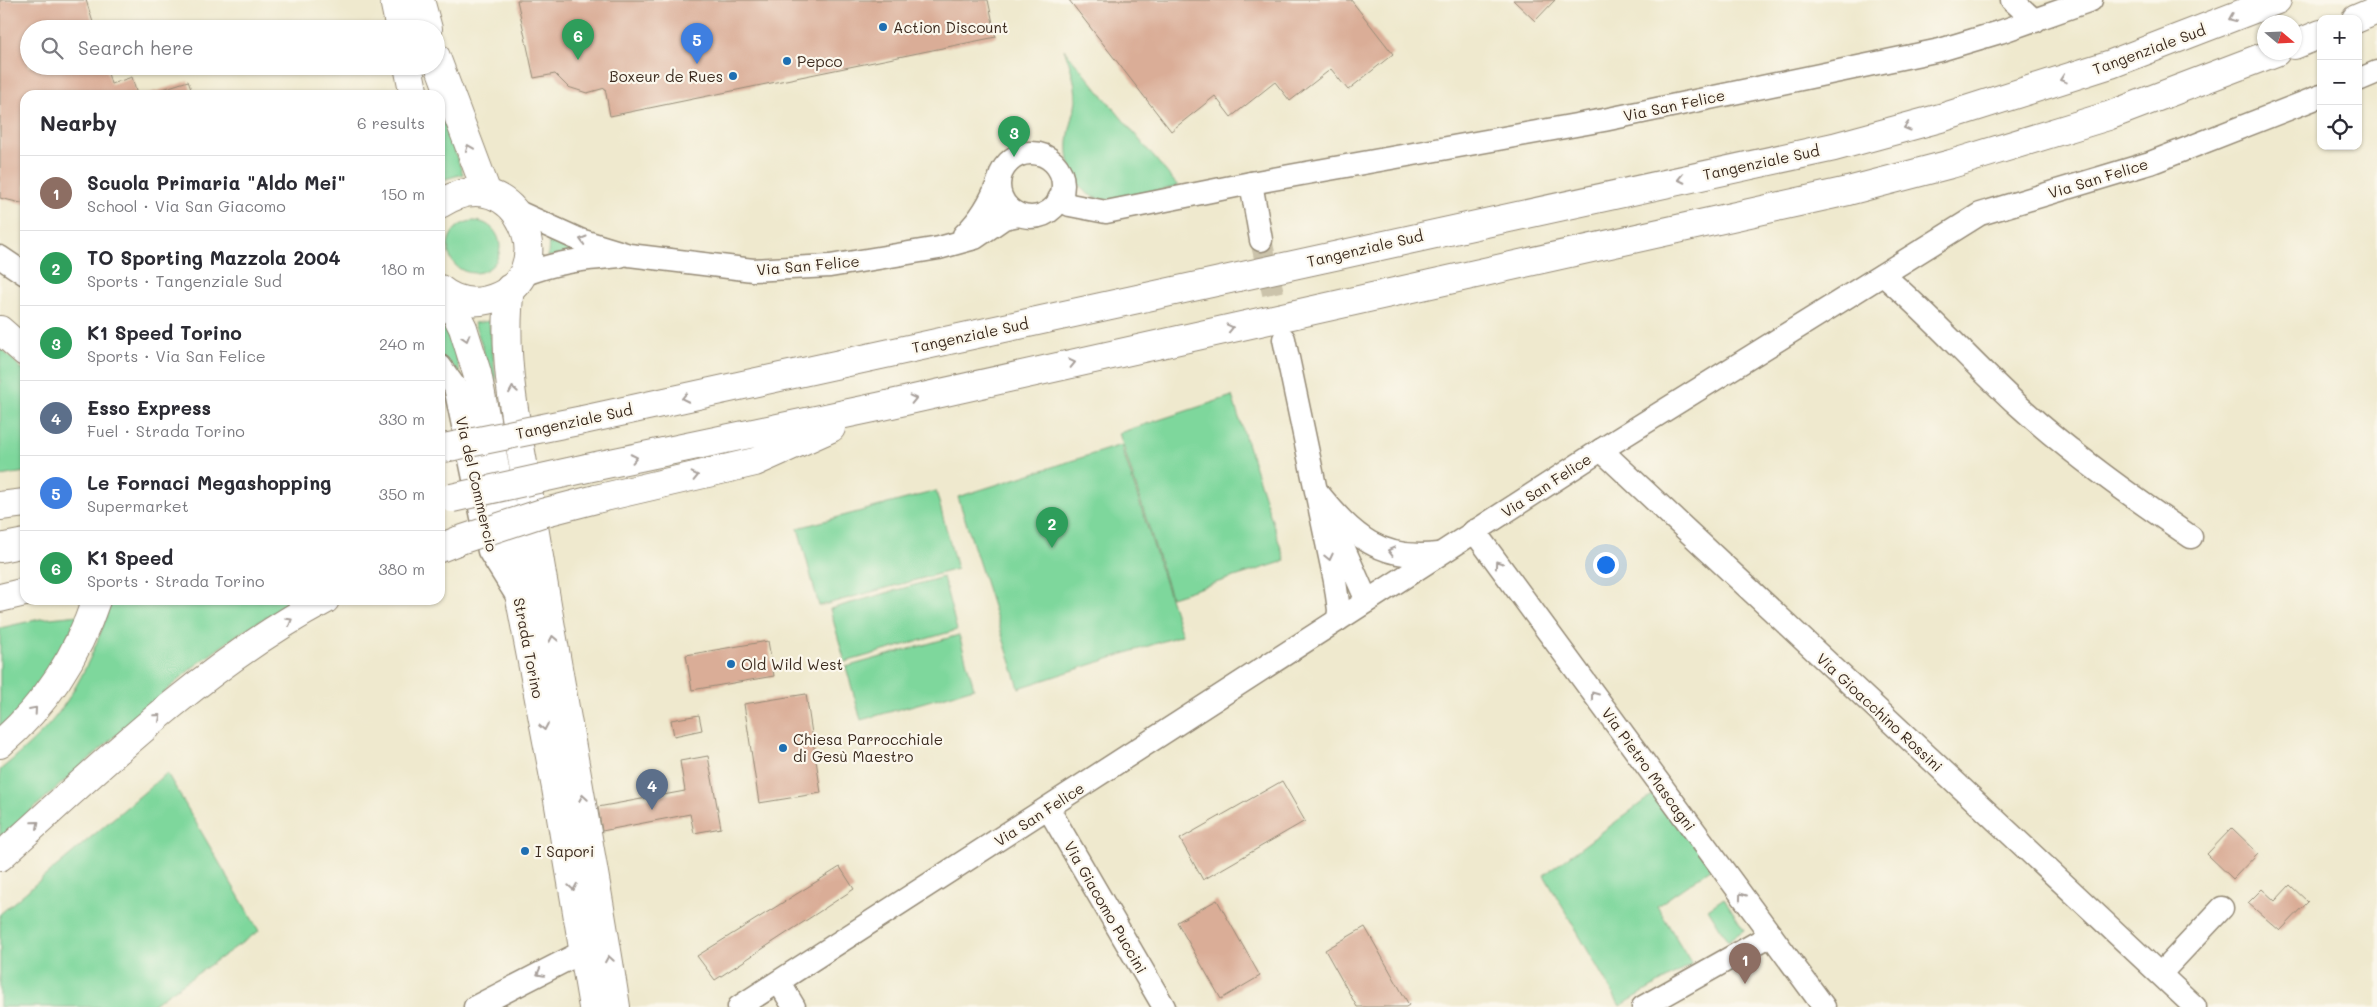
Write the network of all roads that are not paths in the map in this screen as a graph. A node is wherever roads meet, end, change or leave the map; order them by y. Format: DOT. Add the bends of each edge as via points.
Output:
graph roads {
  1 [pos="394,0"];
  2 [pos="420,0"];
  3 [pos="2012,0"];
  4 [pos="2091,0"];
  5 [pos="2277,0"];
  6 [pos="2377,10"];
  7 [pos="2362,16"];
  8 [pos="398,20"];
  9 [pos="426,20"];
  10 [pos="2035,21"];
  11 [pos="2317,36"];
  12 [pos="2302,42"];
  13 [pos="2257,59"];
  14 [pos="2377,72"];
  15 [pos="410,75"];
  16 [pos="443,75"];
  17 [pos="2362,78"];
  18 [pos="413,90"];
  19 [pos="2317,98"];
  20 [pos="999,180"];
  21 [pos="1250,182"];
  22 [pos="486,193"];
  23 [pos="1060,198"];
  24 [pos="445,201"];
  25 [pos="516,211"];
  26 [pos="1019,214"];
  27 [pos="1261,240"];
  28 [pos="956,243"];
  29 [pos="629,255"];
  30 [pos="0,257"];
  31 [pos="20,271"];
  32 [pos="1883,275"];
  33 [pos="515,282"];
  34 [pos="445,292"];
  35 [pos="445,295"];
  36 [pos="0,330"];
  37 [pos="1284,339"];
  38 [pos="20,348"];
  39 [pos="445,373"];
  40 [pos="878,407"];
  41 [pos="445,447"];
  42 [pos="1601,450"];
  43 [pos="1317,492"];
  44 [pos="446,499"];
  45 [pos="1474,531"];
  46 [pos="2191,537"];
  47 [pos="20,544"];
  48 [pos="450,544"];
  49 [pos="0,548"];
  50 [pos="1439,554"];
  51 [pos="20,593"];
  52 [pos="0,598"];
  53 [pos="519,601"];
  54 [pos="1366,601"];
  55 [pos="94,605"];
  56 [pos="316,605"];
  57 [pos="1338,620"];
  58 [pos="0,744"];
  59 [pos="1048,808"];
  60 [pos="0,857"];
  61 [pos="2222,908"];
  62 [pos="1771,936"];
  63 [pos="584,951"];
  64 [pos="2160,974"];
  65 [pos="779,982"];
  66 [pos="475,1007"];
  67 [pos="592,1007"];
  68 [pos="616,1007"];
  69 [pos="739,1007"];
  70 [pos="794,1007"];
  71 [pos="1164,1007"];
  72 [pos="1643,1007"];
  73 [pos="1824,1007"];
  74 [pos="2195,1007"];
  1 -- 8 [label="main road"];
  2 -- 9 [label="main road"];
  3 -- 10 [label="street"];
  4 -- 10 [label="street, Via San Felice"];
  5 -- 41 [label="main road, Tangenziale Sud, one-way, bridge" via="2111,64 1944,117 1834,147"];
  6 -- 7 [label="main road"];
  10 -- 21 [label="street, Via San Felice" via="1940,50 1612,118"];
  11 -- 12 [label="main road"];
  40 -- 13 [label="main road, one-way" via="1848,191 2099,119"];
  14 -- 17 [label="street"];
  15 -- 18 [label="main road"];
  22 -- 16 [label="main road, one-way"];
  19 -- 32 [label="street, Via San Felice" via="2150,162 1980,214"];
  20 -- 23 [label="street, Via San Felice" via="1006,164 1014,157 1028,153 1044,155 1054,162 1061,174"];
  20 -- 26 [label="street" via="1003,201"];
  20 -- 28 [label="street, Via San Felice" via="992,201 977,223"];
  21 -- 23 [label="street, Via San Felice" via="1106,212 1070,205"];
  21 -- 27 [label="street"];
  22 -- 24 [label="main road" via="469,192"];
  22 -- 25 [label="main road" via="503,200"];
  23 -- 26 [label="street, Via San Felice" via="1042,215 1030,217"];
  29 -- 25 [label="street, Via San Felice, one-way" via="546,227"];
  25 -- 33 [label="main road, Strada Torino" via="525,226 529,243 527,260"];
  26 -- 28 [label="street, Via San Felice" via="1004,218 975,238"];
  28 -- 29 [label="street, Via San Felice" via="830,266 783,270 753,270"];
  29 -- 33 [label="street, Via San Felice" via="546,265"];
  30 -- 31 [label="street"];
  32 -- 42 [label="street, Via San Felice"];
  32 -- 46 [label="street" via="1919,306 2018,406 2108,481"];
  33 -- 34 [label="main road" via="495,297 479,302 462,300"];
  68 -- 33 [label="main road, Strada Torino, one-way" via="548,614 510,370 506,316"];
  35 -- 53 [label="main road, Strada Torino, one-way" via="463,328 476,373"];
  36 -- 38 [label="main road"];
  37 -- 43 [label="street, Via San Felice"];
  39 -- 53 [label="street, Via del Commercio" via="456,387 489,551"];
  44 -- 40 [label="main road, one-way, bridge"];
  48 -- 40 [label="main road, one-way, bridge" via="542,513 755,462"];
  42 -- 45 [label="street, Via San Felice"];
  42 -- 64 [label="street, Via Gioacchino Rossini"];
  50 -- 43 [label="street, Via San Felice, one-way" via="1406,555 1369,543 1353,532"];
  43 -- 54 [label="street, Via San Felice" via="1336,528"];
  43 -- 57 [label="street, Via San Felice, one-way" via="1335,581"];
  45 -- 50 [label="street, Via San Felice"];
  62 -- 45 [label="street, Via Pietro Mascagni, one-way"];
  47 -- 49 [label="main road"];
  50 -- 54 [label="street, Via San Felice"];
  51 -- 52 [label="main road"];
  53 -- 63 [label="main road, Strada Torino, one-way"];
  54 -- 57 [label="street, Via San Felice"];
  58 -- 55 [label="main road, one-way" via="54,686 84,634"];
  60 -- 56 [label="main road, one-way" via="175,703 270,632"];
  57 -- 59 [label="street, Via San Felice"];
  59 -- 65 [label="street, Via San Felice"];
  59 -- 71 [label="street, Via Giacomo Puccini"];
  61 -- 64 [label="street"];
  62 -- 72 [label="street"];
  62 -- 73 [label="street, Via Pietro Mascagni"];
  63 -- 66 [label="street, one-way"];
  63 -- 67 [label="main road, Strada Torino"];
  64 -- 74 [label="street, Via Gioacchino Rossini"];
  65 -- 69 [label="street, Via San Felice"];
  65 -- 70 [label="street"];
}
